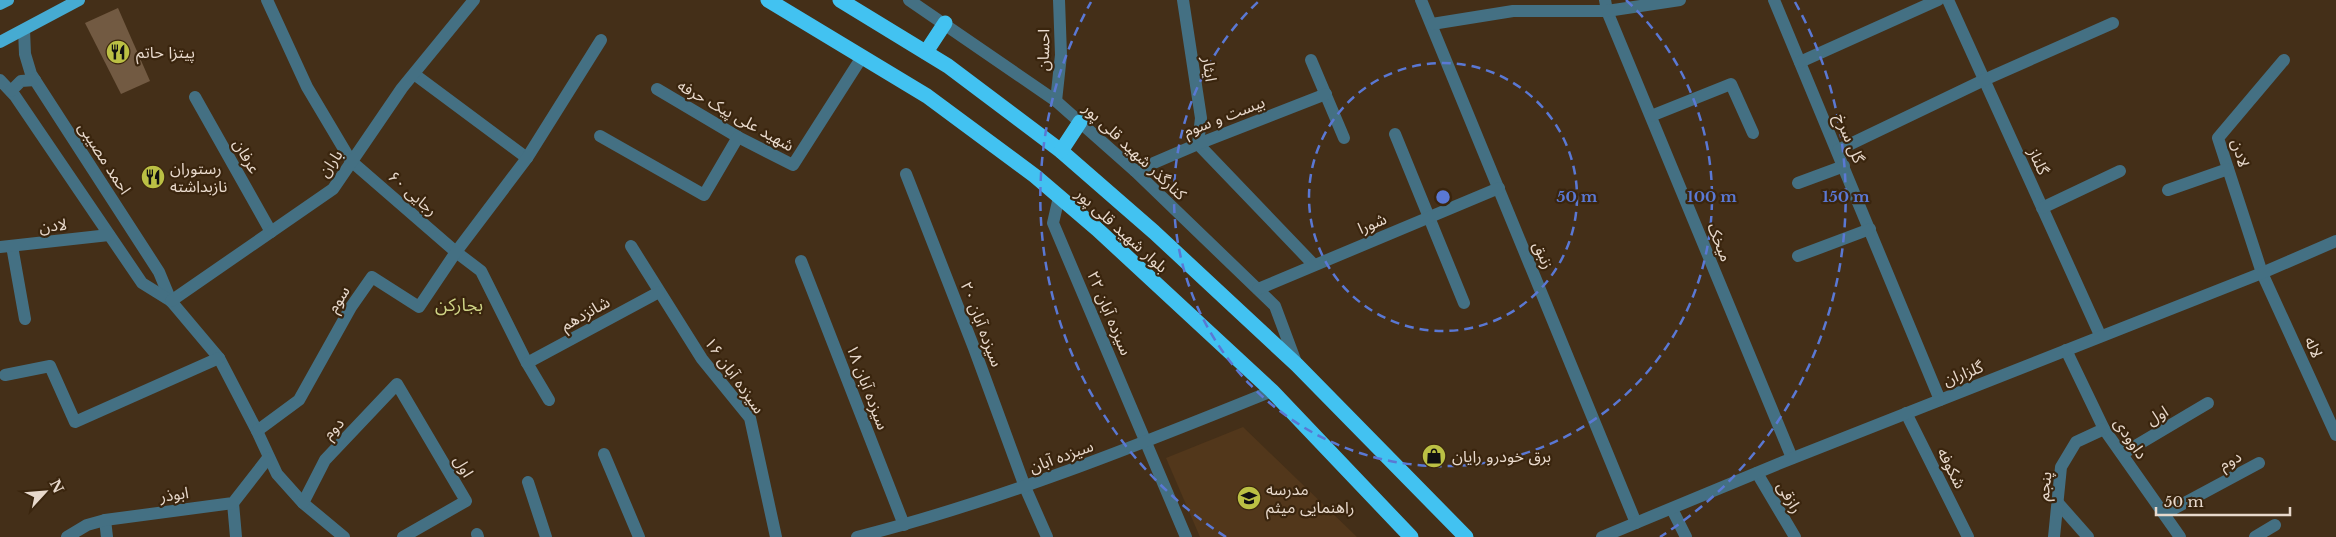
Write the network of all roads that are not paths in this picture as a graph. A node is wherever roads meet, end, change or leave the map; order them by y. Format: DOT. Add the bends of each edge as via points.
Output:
graph roads {
  1 [pos="8,0"];
  2 [pos="79,0"];
  3 [pos="267,0"];
  4 [pos="474,0"];
  5 [pos="768,0"];
  6 [pos="840,0"];
  7 [pos="909,0"];
  8 [pos="1059,0"];
  9 [pos="1183,0"];
  10 [pos="1421,0"];
  11 [pos="1680,0"];
  12 [pos="1774,0"];
  13 [pos="1938,0"];
  14 [pos="1948,0"];
  15 [pos="0,4"];
  16 [pos="1606,5"];
  17 [pos="945,23"];
  18 [pos="2113,23"];
  19 [pos="1432,24"];
  20 [pos="24,30"];
  21 [pos="601,40"];
  22 [pos="0,42"];
  23 [pos="926,52"];
  24 [pos="862,56"];
  25 [pos="1311,60"];
  26 [pos="2284,60"];
  27 [pos="1800,62"];
  28 [pos="414,74"];
  29 [pos="0,80"];
  30 [pos="35,80"];
  31 [pos="1984,80"];
  32 [pos="657,89"];
  33 [pos="11,92"];
  34 [pos="1326,94"];
  35 [pos="195,97"];
  36 [pos="1056,100"];
  37 [pos="1650,116"];
  38 [pos="1080,122"];
  39 [pos="1753,133"];
  40 [pos="1395,134"];
  41 [pos="600,136"];
  42 [pos="738,137"];
  43 [pos="1344,138"];
  44 [pos="1198,144"];
  45 [pos="1838,150"];
  46 [pos="1061,151"];
  47 [pos="526,158"];
  48 [pos="351,161"];
  49 [pos="1844,166"];
  50 [pos="2228,169"];
  51 [pos="1135,171"];
  52 [pos="2120,171"];
  53 [pos="906,174"];
  54 [pos="1798,183"];
  55 [pos="1499,188"];
  56 [pos="2168,190"];
  57 [pos="1059,197"];
  58 [pos="2042,208"];
  59 [pos="1429,217"];
  60 [pos="1870,229"];
  61 [pos="271,232"];
  62 [pos="109,235"];
  63 [pos="2336,242"];
  64 [pos="6,246"];
  65 [pos="631,246"];
  66 [pos="456,252"];
  67 [pos="1798,256"];
  68 [pos="801,261"];
  69 [pos="1314,265"];
  70 [pos="2262,273"];
  71 [pos="1258,289"];
  72 [pos="658,292"];
  73 [pos="171,301"];
  74 [pos="1464,303"];
  75 [pos="25,319"];
  76 [pos="2100,335"];
  77 [pos="2066,350"];
  78 [pos="219,358"];
  79 [pos="527,363"];
  80 [pos="1298,365"];
  81 [pos="5,375"];
  82 [pos="397,384"];
  83 [pos="1272,391"];
  84 [pos="549,400"];
  85 [pos="1940,400"];
  86 [pos="2208,403"];
  87 [pos="1906,413"];
  88 [pos="2104,429"];
  89 [pos="257,431"];
  90 [pos="2336,434"];
  91 [pos="1147,441"];
  92 [pos="604,454"];
  93 [pos="2122,454"];
  94 [pos="268,458"];
  95 [pos="1792,458"];
  96 [pos="2259,463"];
  97 [pos="1757,473"];
  98 [pos="528,482"];
  99 [pos="1025,487"];
  100 [pos="233,502"];
  101 [pos="303,503"];
  102 [pos="2058,503"];
  103 [pos="1672,509"];
  104 [pos="2164,514"];
  105 [pos="106,520"];
  106 [pos="1636,523"];
  107 [pos="904,525"];
  108 [pos="2276,525"];
  109 [pos="67,537"];
  110 [pos="107,537"];
  111 [pos="236,537"];
  112 [pos="344,537"];
  113 [pos="404,537"];
  114 [pos="546,537"];
  115 [pos="639,537"];
  116 [pos="776,537"];
  117 [pos="857,537"];
  118 [pos="1047,537"];
  119 [pos="1186,537"];
  120 [pos="1411,537"];
  121 [pos="1466,537"];
  122 [pos="1602,537"];
  123 [pos="1686,537"];
  124 [pos="1795,537"];
  125 [pos="1968,537"];
  126 [pos="2054,537"];
  127 [pos="2088,537"];
  128 [pos="2180,537"];
  129 [pos="2255,537"];
  1 -- 15 [label="main road"];
  2 -- 20 [label="main road"];
  3 -- 48 [label="street, رجایی ۶۰" via="307,87"];
  4 -- 28 [label="street, باران"];
  5 -- 24 [label="highway, بلوار شهید قلی پور"];
  6 -- 23 [label="highway, بلوار شهید قلی پور"];
  7 -- 17 [label="street, کنارگذر شهید قلی پور"];
  8 -- 36 [label="street, احسان" via="1061,56"];
  9 -- 44 [label="street, ایثار" via="1201,118"];
  10 -- 19 [label="street, زنبق"];
  11 -- 16 [label="street"];
  12 -- 27 [label="street, گل سرخ"];
  13 -- 27 [label="street"];
  14 -- 31 [label="street, گلناز"];
  16 -- 19 [label="street" via="1513,11"];
  16 -- 37 [label="street, میخک"];
  17 -- 23 [label="highway"];
  17 -- 36 [label="street, کنارگذر شهید قلی پور"];
  18 -- 31 [label="street"];
  19 -- 55 [label="street, زنبق"];
  20 -- 22 [label="main road"];
  20 -- 30 [label="street, احمد مصیبی" via="27,63"];
  21 -- 47 [label="street"];
  23 -- 46 [label="highway, بلوار شهید قلی پور"];
  24 -- 42 [label="street, شهید علی پیک حرفه" via="793,165"];
  24 -- 57 [label="highway, بلوار شهید قلی پور" via="927,96"];
  25 -- 34 [label="street"];
  26 -- 50 [label="street, لادن" via="2218,138"];
  27 -- 45 [label="street, گل سرخ"];
  28 -- 47 [label="street"];
  28 -- 48 [label="street, باران"];
  29 -- 33 [label="street, احمد مصیبی"];
  30 -- 33 [label="street" via="21,81"];
  30 -- 73 [label="street, احمد مصیبی" via="159,272"];
  31 -- 45 [label="street"];
  31 -- 58 [label="street, گلناز"];
  32 -- 42 [label="street, شهید علی پیک حرفه"];
  33 -- 62 [label="street, احمد مصیبی"];
  34 -- 43 [label="street"];
  34 -- 44 [label="street, بیست و سوم"];
  35 -- 61 [label="street, عرفان"];
  36 -- 38 [label="street, کنارگذر شهید قلی پور"];
  37 -- 39 [label="street" via="1731,84"];
  37 -- 95 [label="street, میخک"];
  38 -- 46 [label="highway"];
  38 -- 51 [label="street, کنارگذر شهید قلی پور"];
  40 -- 59 [label="street"];
  41 -- 42 [label="street" via="704,195"];
  44 -- 51 [label="street, بیست و سوم"];
  44 -- 69 [label="street"];
  45 -- 49 [label="street, گل سرخ"];
  46 -- 80 [label="highway, بلوار شهید قلی پور"];
  47 -- 66 [label="street"];
  48 -- 61 [label="street, باران" via="333,189"];
  48 -- 66 [label="street, رجایی ۶۰"];
  49 -- 54 [label="street"];
  49 -- 60 [label="street, گل سرخ"];
  50 -- 56 [label="street"];
  50 -- 70 [label="street, لادن"];
  51 -- 71 [label="street, کنارگذر شهید قلی پور"];
  52 -- 58 [label="street"];
  53 -- 99 [label="street, سیزده آبان ۲۰"];
  55 -- 59 [label="street, شورا"];
  55 -- 106 [label="street, زنبق"];
  57 -- 83 [label="highway, بلوار شهید قلی پور"];
  57 -- 91 [label="street, سیزده آبان ۲۲" via="1053,223"];
  58 -- 76 [label="street, گلناز"];
  59 -- 69 [label="street, شورا"];
  59 -- 74 [label="street"];
  60 -- 67 [label="street"];
  60 -- 85 [label="street, گل سرخ"];
  61 -- 73 [label="street, باران"];
  62 -- 64 [label="street, لادن"];
  62 -- 73 [label="street, احمد مصیبی" via="142,283"];
  63 -- 70 [label="street, گلزاران"];
  64 -- 75 [label="street"];
  65 -- 72 [label="street, سیزده آبان ۱۶"];
  66 -- 79 [label="street, رجایی ۶۰" via="481,271"];
  66 -- 89 [label="street, سوم" via="420,307 372,277 299,400"];
  68 -- 107 [label="street, سیزده آبان ۱۸"];
  69 -- 71 [label="street, شورا"];
  70 -- 76 [label="street, گلزاران"];
  70 -- 90 [label="street, لاله"];
  71 -- 80 [label="street, کنارگذر شهید قلی پور" via="1275,306"];
  72 -- 79 [label="street, شانزدهم"];
  72 -- 116 [label="street, سیزده آبان ۱۶" via="702,359 750,418"];
  73 -- 78 [label="street, احمد مصیبی"];
  76 -- 77 [label="street, گلزاران"];
  77 -- 85 [label="street, گلزاران"];
  77 -- 88 [label="street, داوودی"];
  78 -- 81 [label="street" via="75,422 50,366"];
  78 -- 89 [label="street, احمد مصیبی"];
  79 -- 84 [label="street, رجایی ۶۰"];
  80 -- 121 [label="highway, بلوار شهید قلی پور"];
  82 -- 101 [label="street, دوم" via="325,460"];
  82 -- 113 [label="street, اول" via="466,501"];
  83 -- 91 [label="street, سیزده آبان"];
  83 -- 120 [label="highway, بلوار شهید قلی پور"];
  85 -- 87 [label="street, گلزاران"];
  86 -- 93 [label="street, اول"];
  87 -- 95 [label="street, گلزاران"];
  87 -- 125 [label="street, شکوفه"];
  88 -- 93 [label="street, داوودی"];
  88 -- 102 [label="street, پنجم" via="2076,442 2061,467"];
  89 -- 94 [label="street, احمد مصیبی"];
  91 -- 99 [label="street, سیزده آبان"];
  91 -- 119 [label="street, سیزده آبان ۲۲"];
  92 -- 115 [label="street"];
  93 -- 104 [label="street, داوودی"];
  94 -- 100 [label="street"];
  94 -- 101 [label="street, احمد مصیبی" via="277,474"];
  95 -- 97 [label="street, گلزاران"];
  96 -- 104 [label="street, دوم"];
  97 -- 103 [label="street, گلزاران"];
  97 -- 124 [label="street, رازقی"];
  98 -- 114 [label="street"];
  99 -- 107 [label="street, سیزده آبان"];
  99 -- 118 [label="street, سیزده آبان ۲۰"];
  100 -- 105 [label="street, ابوذر"];
  100 -- 111 [label="street"];
  101 -- 112 [label="street, احمد مصیبی"];
  102 -- 126 [label="street, پنجم"];
  102 -- 127 [label="street"];
  103 -- 106 [label="street, گلزاران"];
  103 -- 123 [label="street"];
  104 -- 128 [label="street, داوودی"];
  105 -- 109 [label="street, ابوذر"];
  105 -- 110 [label="street"];
  106 -- 122 [label="street, گلزاران"];
  107 -- 117 [label="street, سیزده آبان"];
  108 -- 129 [label="street"];
}
